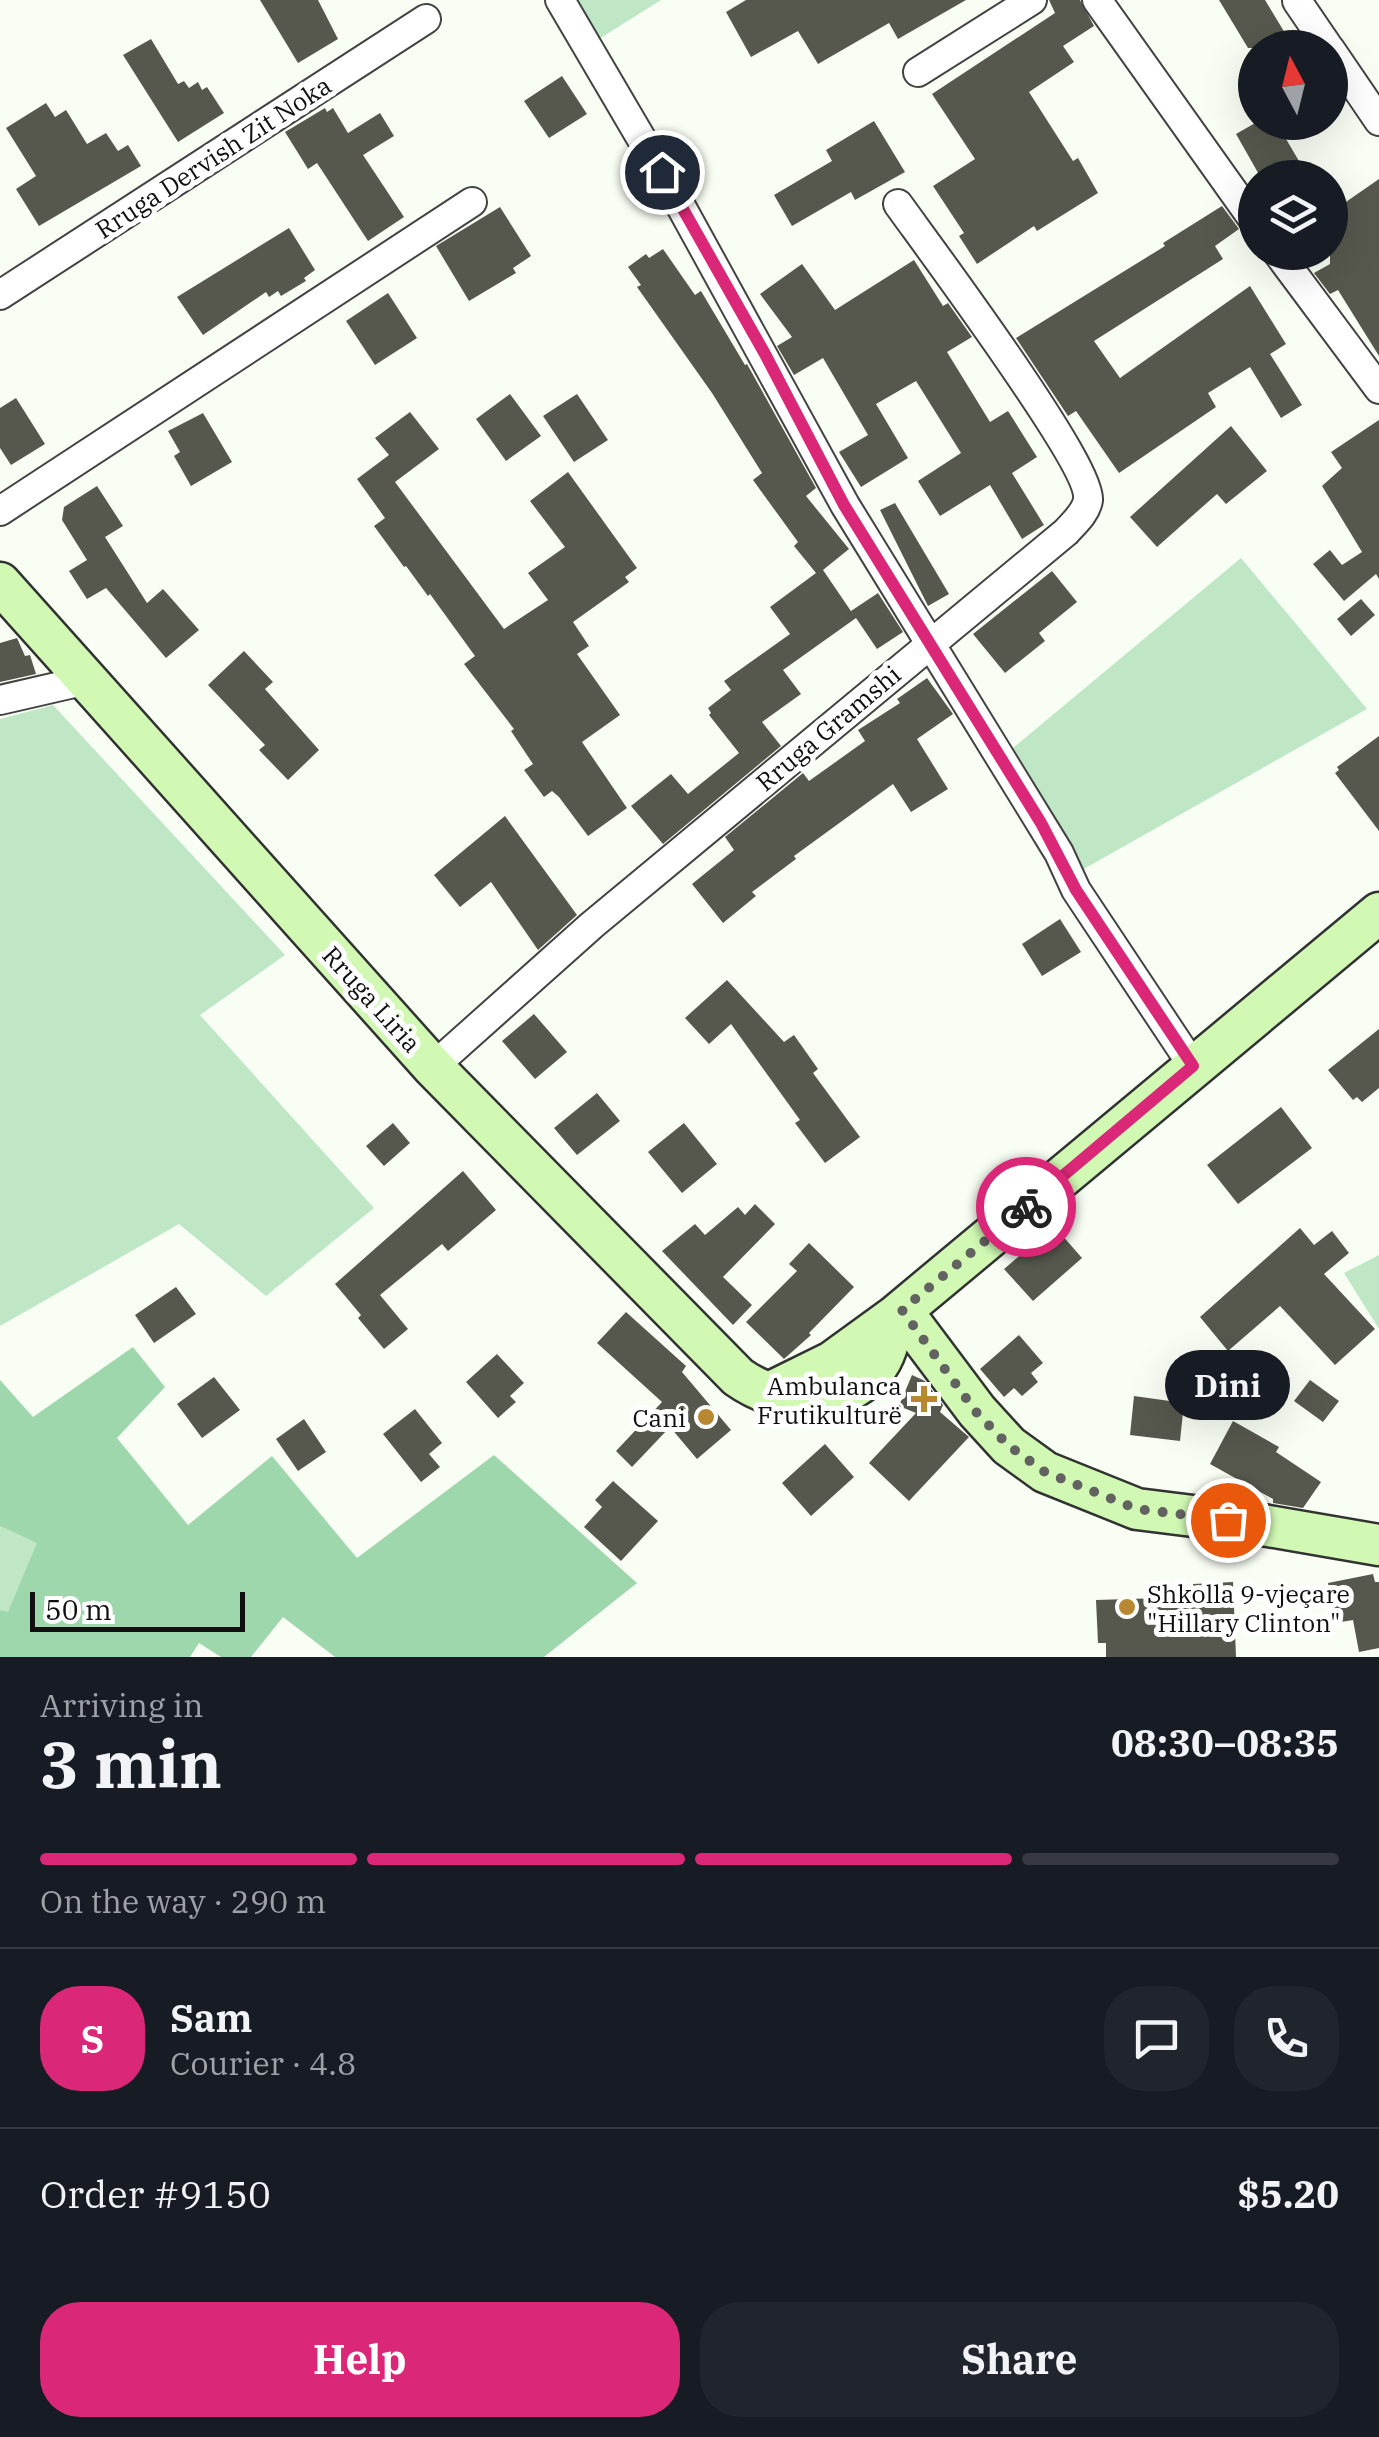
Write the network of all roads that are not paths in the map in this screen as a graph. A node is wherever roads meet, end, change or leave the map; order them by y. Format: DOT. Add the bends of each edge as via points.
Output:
graph roads {
  1 [pos="560,0"];
  2 [pos="1032,0"];
  3 [pos="1096,0"];
  4 [pos="1297,1"];
  5 [pos="426,18"];
  6 [pos="1317,30"];
  7 [pos="918,72"];
  8 [pos="1348,76"];
  9 [pos="1379,122"];
  10 [pos="1238,198"];
  11 [pos="472,202"];
  12 [pos="898,204"];
  13 [pos="1290,270"];
  14 [pos="0,296"];
  15 [pos="1379,389"];
  16 [pos="0,511"];
  17 [pos="0,583"];
  18 [pos="932,642"];
  19 [pos="87,680"];
  20 [pos="0,700"];
  21 [pos="1379,913"];
  22 [pos="1193,1066"];
  23 [pos="433,1067"];
  24 [pos="898,1314"];
  25 [pos="1379,1545"];
  1 -- 18 [label="street" via="844,505"];
  2 -- 7 [label="street"];
  3 -- 10 [label="street"];
  4 -- 6 [label="street"];
  5 -- 14 [label="street, Rruga Dervish Zit Noka"];
  8 -- 9 [label="street"];
  11 -- 16 [label="street"];
  12 -- 18 [label="street, Rruga Gramshi" via="1056,429 1088,499 1066,532"];
  13 -- 15 [label="street"];
  17 -- 19 [label="main road, Rruga Liria"];
  18 -- 22 [label="street" via="1076,890"];
  18 -- 23 [label="street, Rruga Gramshi" via="592,925"];
  19 -- 20 [label="street"];
  19 -- 23 [label="main road, Rruga Liria"];
  21 -- 22 [label="main road"];
  22 -- 24 [label="main road"];
  23 -- 24 [label="main road, Rruga Liria" via="718,1359 765,1394 805,1401 860,1384 881,1360"];
  24 -- 25 [label="main road" via="976,1412 1045,1472 1137,1509"];
}
